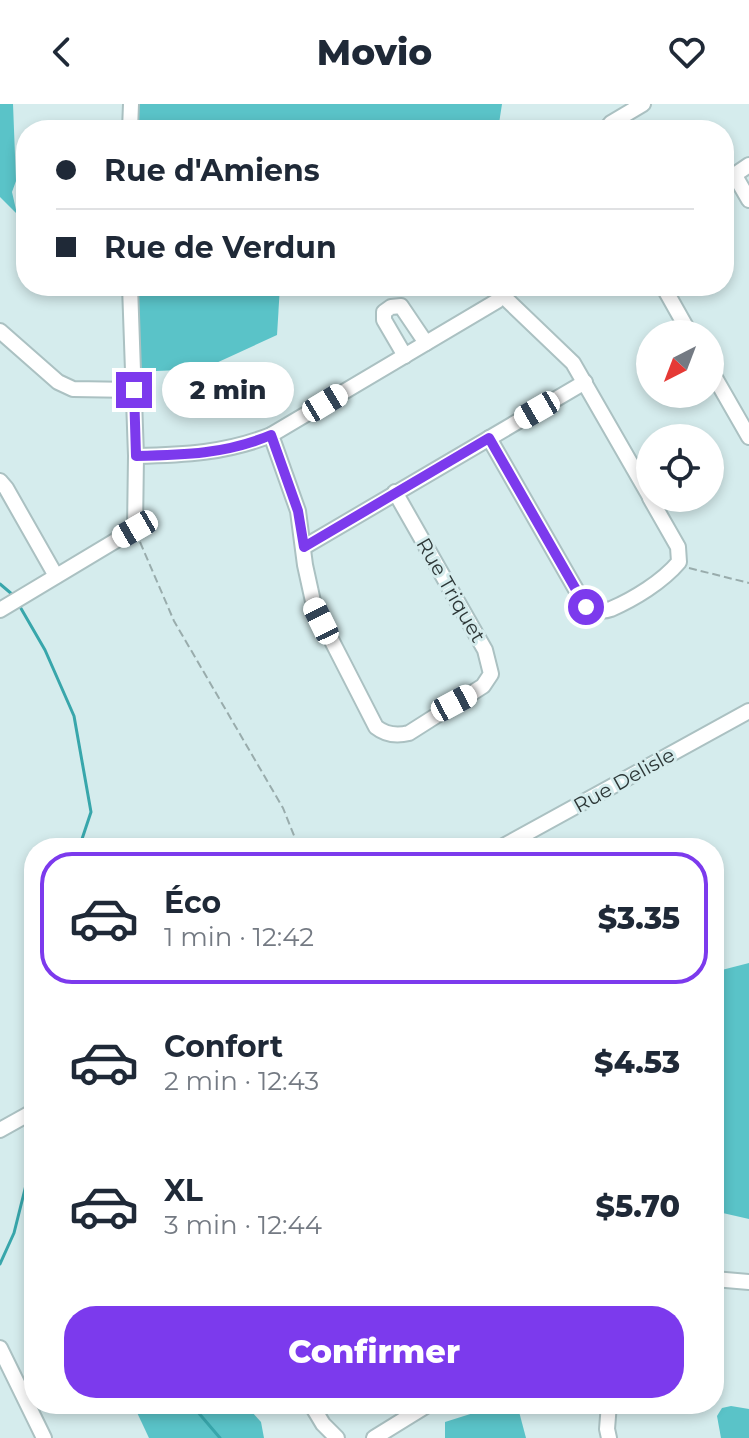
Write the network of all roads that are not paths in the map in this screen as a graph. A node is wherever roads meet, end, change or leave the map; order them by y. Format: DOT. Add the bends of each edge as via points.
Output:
graph roads {
  1 [pos="643,104"];
  2 [pos="616,120"];
  3 [pos="734,184"];
  4 [pos="749,200"];
  5 [pos="130,296"];
  6 [pos="501,296"];
  7 [pos="512,296"];
  8 [pos="669,296"];
  9 [pos="682,320"];
  10 [pos="0,331"];
  11 [pos="426,343"];
  12 [pos="405,356"];
  13 [pos="585,382"];
  14 [pos="134,390"];
  15 [pos="724,393"];
  16 [pos="271,435"];
  17 [pos="749,437"];
  18 [pos="489,438"];
  19 [pos="136,456"];
  20 [pos="636,473"];
  21 [pos="0,481"];
  22 [pos="395,492"];
  23 [pos="658,512"];
  24 [pos="304,547"];
  25 [pos="56,576"];
  26 [pos="0,610"];
  27 [pos="749,711"];
  28 [pos="518,838"];
  29 [pos="24,1117"];
  30 [pos="0,1130"];
  31 [pos="724,1280"];
  32 [pos="749,1282"];
  33 [pos="0,1348"];
  34 [pos="24,1397"];
  35 [pos="32,1414"];
  36 [pos="317,1414"];
  37 [pos="413,1414"];
  38 [pos="608,1414"];
  39 [pos="44,1438"];
  40 [pos="337,1438"];
  41 [pos="374,1438"];
  42 [pos="609,1438"];
  1 -- 2 [label="street"];
  3 -- 4 [label="street"];
  5 -- 14 [label="street"];
  6 -- 11 [label="street"];
  7 -- 13 [label="street"];
  8 -- 9 [label="street"];
  10 -- 14 [label="street" via="73,389"];
  11 -- 12 [label="street"];
  11 -- 12 [label="street" via="401,306 391,307 384,320"];
  12 -- 16 [label="street"];
  13 -- 18 [label="street"];
  13 -- 20 [label="street"];
  14 -- 19 [label="street"];
  15 -- 17 [label="street"];
  16 -- 19 [label="street" via="214,452"];
  16 -- 24 [label="street, Rue Triquet" via="298,511"];
  18 -- 22 [label="street"];
  18 -- 23 [label="street" via="586,607 611,609 677,565 678,547"];
  19 -- 25 [label="street" via="135,529"];
  21 -- 25 [label="street"];
  22 -- 24 [label="street"];
  22 -- 24 [label="street, Rue Triquet" via="485,650 491,674 483,686 409,733 398,736 376,727 314,606"];
  25 -- 26 [label="street"];
  27 -- 28 [label="street, Rue Delisle"];
  29 -- 30 [label="street"];
  31 -- 32 [label="street"];
  33 -- 34 [label="street"];
  35 -- 39 [label="street"];
  36 -- 40 [label="street"];
  37 -- 41 [label="street"];
  38 -- 42 [label="street"];
}
